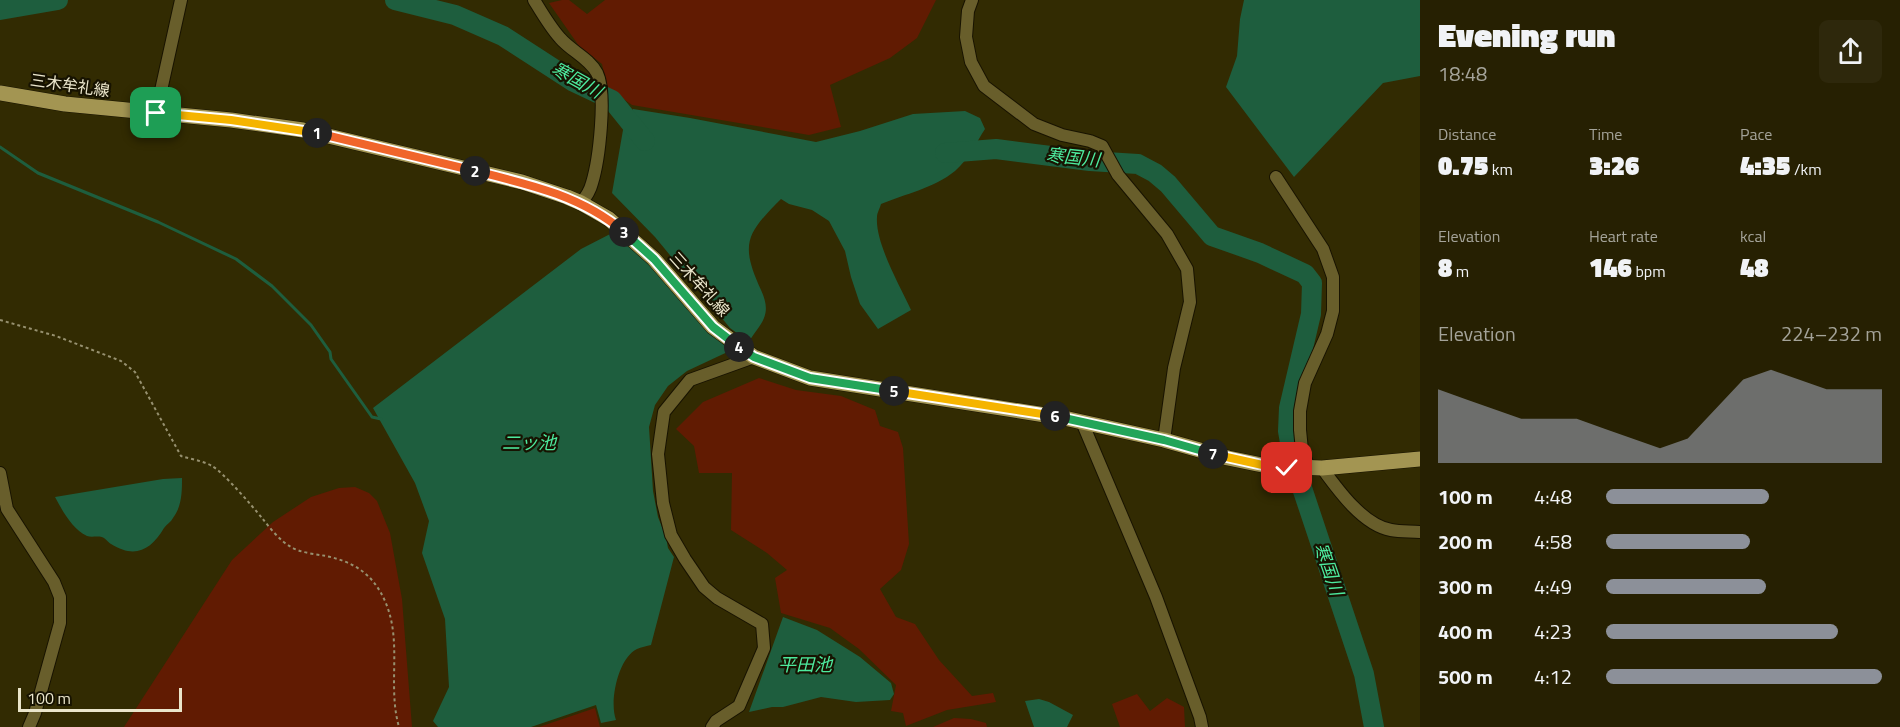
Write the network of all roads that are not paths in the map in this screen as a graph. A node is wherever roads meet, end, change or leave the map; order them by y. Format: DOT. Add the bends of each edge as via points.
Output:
graph roads {
  1 [pos="181,0"];
  2 [pos="534,0"];
  3 [pos="972,0"];
  4 [pos="0,93"];
  5 [pos="156,113"];
  6 [pos="1276,177"];
  7 [pos="587,207"];
  8 [pos="750,355"];
  9 [pos="1082,422"];
  10 [pos="1164,440"];
  11 [pos="1420,459"];
  12 [pos="1312,468"];
  13 [pos="0,473"];
  14 [pos="1420,532"];
  15 [pos="29,727"];
  16 [pos="712,727"];
  17 [pos="1202,727"];
  1 -- 5 [label="street"];
  2 -- 7 [label="street" via="559,38 591,64 601,84 597,159"];
  3 -- 10 [label="street" via="966,37 971,62 984,86 1034,124 1102,146 1118,175 1167,234 1187,269 1190,302 1174,368"];
  4 -- 5 [label="main road, 三木牟礼線"];
  5 -- 7 [label="main road, 三木牟礼線" via="303,129 522,182"];
  6 -- 12 [label="street" via="1323,249 1333,278 1333,311 1305,383 1300,411 1302,450"];
  7 -- 8 [label="main road, 三木牟礼線" via="609,219 654,259 713,327"];
  8 -- 9 [label="main road, 三木牟礼線" via="810,378"];
  8 -- 16 [label="street" via="690,380 664,412 658,454 671,536 685,559 717,598 762,624 764,648 739,706 716,720"];
  9 -- 10 [label="main road, 三木牟礼線"];
  9 -- 17 [label="street" via="1156,597"];
  10 -- 12 [label="main road, 三木牟礼線" via="1267,466"];
  11 -- 12 [label="main road, 三木牟礼線"];
  12 -- 14 [label="street" via="1371,521 1389,530"];
  13 -- 15 [label="street" via="7,509 60,597 60,623"];
}
